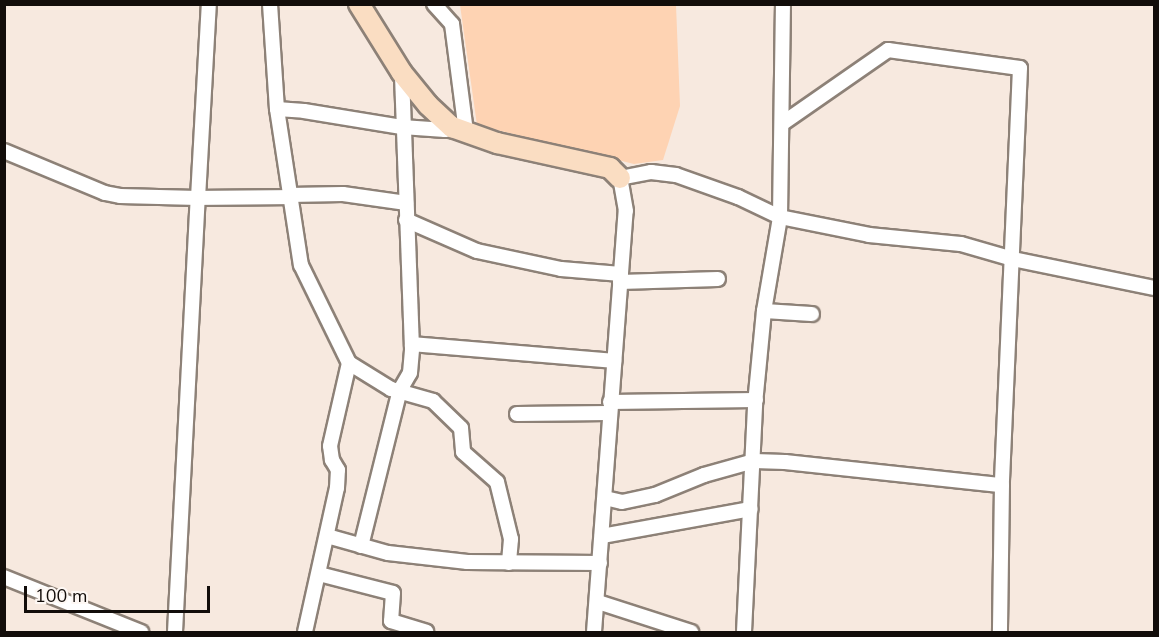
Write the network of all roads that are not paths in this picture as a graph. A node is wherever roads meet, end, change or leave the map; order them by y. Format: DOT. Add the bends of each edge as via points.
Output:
graph roads {
  1 [pos="209,4"];
  2 [pos="270,4"];
  3 [pos="359,4"];
  4 [pos="434,4"];
  5 [pos="450,4"];
  6 [pos="783,4"];
  7 [pos="452,24"];
  8 [pos="402,73"];
  9 [pos="277,109"];
  10 [pos="783,123"];
  11 [pos="402,127"];
  12 [pos="459,130"];
  13 [pos="4,152"];
  14 [pos="620,178"];
  15 [pos="290,196"];
  16 [pos="198,198"];
  17 [pos="406,203"];
  18 [pos="780,217"];
  19 [pos="406,220"];
  20 [pos="1013,259"];
  21 [pos="620,278"];
  22 [pos="718,279"];
  23 [pos="1155,288"];
  24 [pos="764,311"];
  25 [pos="812,314"];
  26 [pos="412,344"];
  27 [pos="614,361"];
  28 [pos="349,363"];
  29 [pos="400,390"];
  30 [pos="756,400"];
  31 [pos="610,408"];
  32 [pos="517,414"];
  33 [pos="754,461"];
  34 [pos="1002,485"];
  35 [pos="605,498"];
  36 [pos="752,509"];
  37 [pos="327,536"];
  38 [pos="602,536"];
  39 [pos="362,546"];
  40 [pos="509,562"];
  41 [pos="600,563"];
  42 [pos="319,574"];
  43 [pos="4,577"];
  44 [pos="598,602"];
  45 [pos="141,633"];
  46 [pos="175,633"];
  47 [pos="305,633"];
  48 [pos="426,633"];
  49 [pos="594,633"];
  50 [pos="691,633"];
  51 [pos="744,633"];
  52 [pos="1000,633"];
  1 -- 16 [label="street"];
  2 -- 9 [label="street"];
  3 -- 8 [label="street"];
  4 -- 7 [label="street"];
  5 -- 7 [label="street"];
  6 -- 10 [label="street"];
  7 -- 12 [label="street"];
  8 -- 11 [label="street"];
  8 -- 12 [label="street" via="428,105"];
  9 -- 11 [label="street"];
  9 -- 15 [label="street"];
  10 -- 18 [label="street"];
  10 -- 20 [label="street" via="888,50 1020,68"];
  11 -- 12 [label="street"];
  11 -- 17 [label="street"];
  12 -- 14 [label="street" via="497,143 610,168"];
  13 -- 16 [label="street" via="105,193"];
  14 -- 18 [label="street" via="651,172 676,175"];
  14 -- 21 [label="street" via="626,211"];
  15 -- 16 [label="street"];
  15 -- 17 [label="street" via="343,194"];
  15 -- 28 [label="street" via="301,265"];
  16 -- 46 [label="street"];
  17 -- 19 [label="street"];
  18 -- 20 [label="street" via="869,235 961,244"];
  18 -- 24 [label="street"];
  19 -- 21 [label="street" via="477,251"];
  19 -- 26 [label="street"];
  20 -- 23 [label="street"];
  20 -- 34 [label="street"];
  21 -- 22 [label="street"];
  21 -- 27 [label="street"];
  24 -- 25 [label="street"];
  24 -- 30 [label="street"];
  26 -- 27 [label="street"];
  26 -- 29 [label="street" via="411,374"];
  27 -- 31 [label="street"];
  28 -- 29 [label="street" via="391,389"];
  28 -- 37 [label="street" via="330,446 338,470"];
  29 -- 39 [label="street"];
  29 -- 40 [label="street" via="433,401 461,428 463,452 497,482 510,539"];
  30 -- 31 [label="street"];
  30 -- 33 [label="street"];
  31 -- 32 [label="street"];
  31 -- 35 [label="street"];
  33 -- 34 [label="street"];
  33 -- 35 [label="street" via="655,495 622,502"];
  33 -- 36 [label="street"];
  34 -- 52 [label="street"];
  35 -- 38 [label="street"];
  36 -- 38 [label="street"];
  36 -- 51 [label="street"];
  37 -- 39 [label="street"];
  37 -- 42 [label="street"];
  38 -- 41 [label="street"];
  39 -- 40 [label="street" via="388,553 467,562"];
  40 -- 41 [label="street"];
  41 -- 44 [label="street"];
  42 -- 47 [label="street"];
  42 -- 48 [label="street" via="393,593 391,621"];
  43 -- 45 [label="street"];
  44 -- 49 [label="street"];
  44 -- 50 [label="street"];
}
